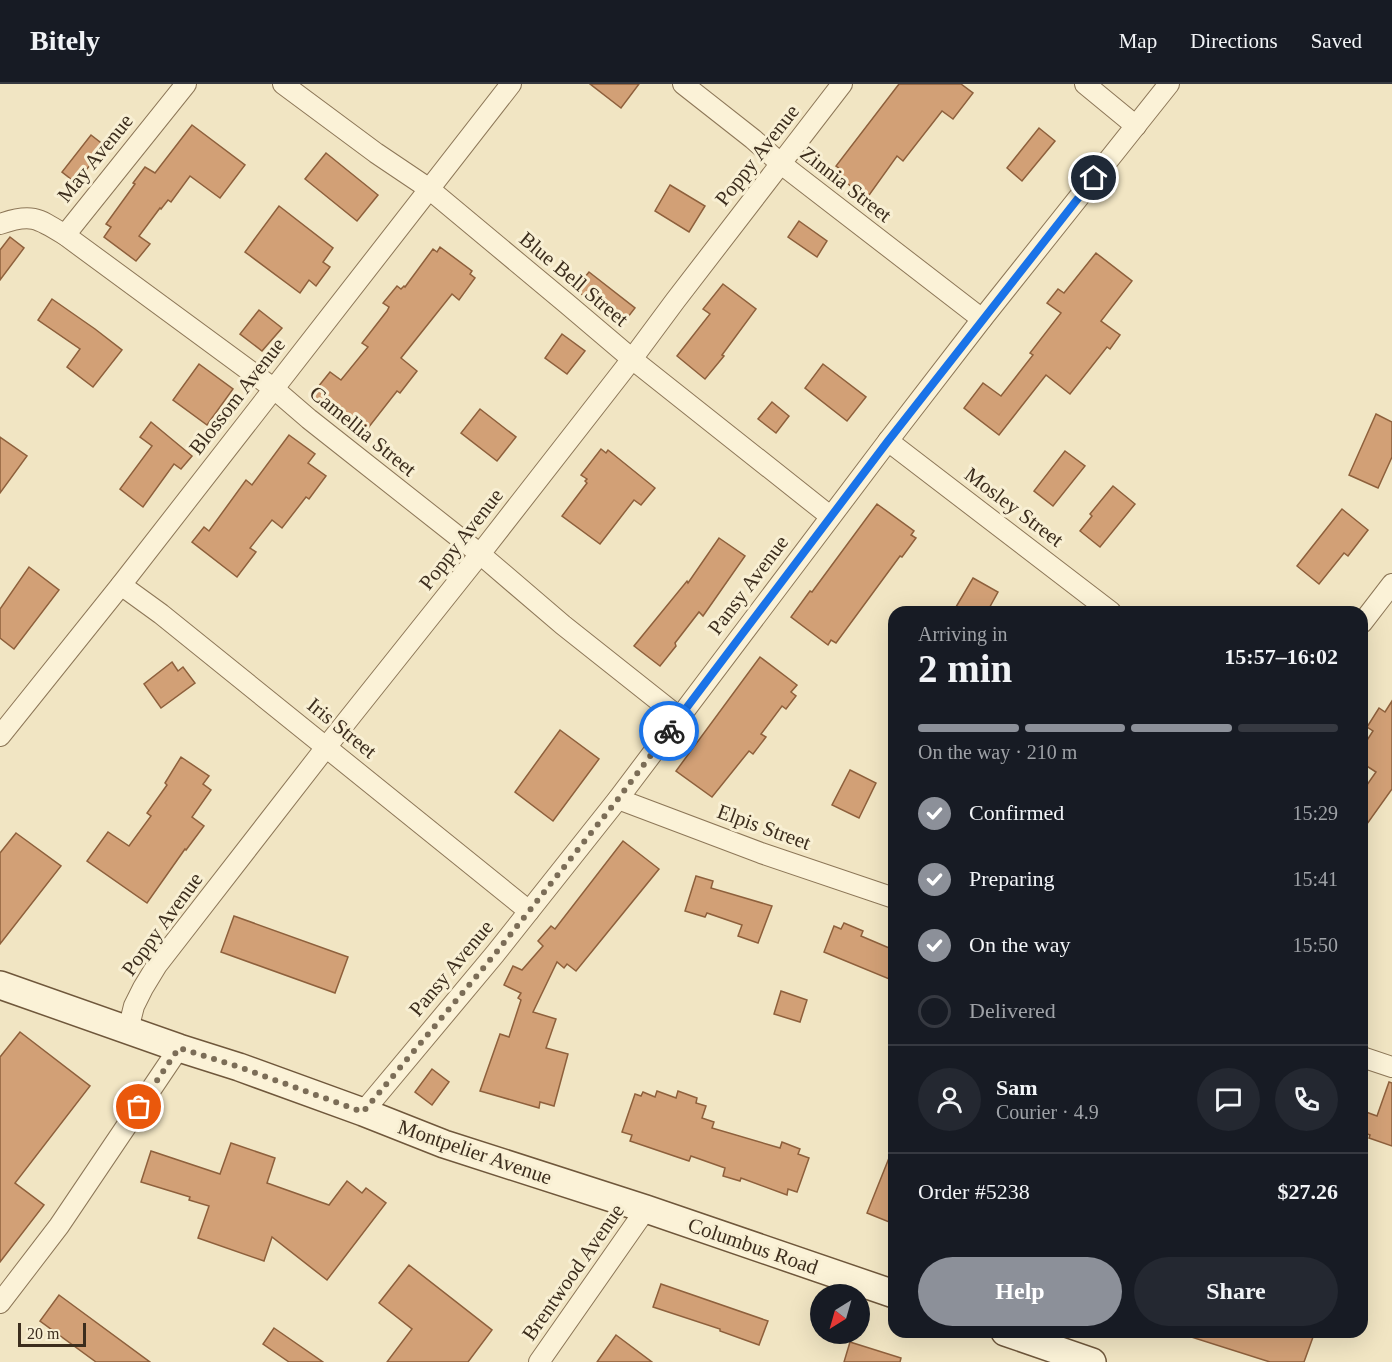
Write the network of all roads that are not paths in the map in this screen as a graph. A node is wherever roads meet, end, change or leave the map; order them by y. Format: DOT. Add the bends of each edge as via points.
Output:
graph roads {
  1 [pos="186,84"];
  2 [pos="283,84"];
  3 [pos="511,84"];
  4 [pos="683,84"];
  5 [pos="842,84"];
  6 [pos="1085,84"];
  7 [pos="1169,84"];
  8 [pos="1136,126"];
  9 [pos="780,163"];
  10 [pos="428,189"];
  11 [pos="0,224"];
  12 [pos="65,235"];
  13 [pos="982,319"];
  14 [pos="632,359"];
  15 [pos="273,388"];
  16 [pos="888,441"];
  17 [pos="830,516"];
  18 [pos="480,554"];
  19 [pos="1392,584"];
  20 [pos="121,585"];
  21 [pos="1103,606"];
  22 [pos="1368,616"];
  23 [pos="679,717"];
  24 [pos="0,736"];
  25 [pos="327,746"];
  26 [pos="618,799"];
  27 [pos="888,896"];
  28 [pos="529,911"];
  29 [pos="0,986"];
  30 [pos="128,1030"];
  31 [pos="179,1048"];
  32 [pos="1368,1059"];
  33 [pos="1392,1067"];
  34 [pos="363,1112"];
  35 [pos="646,1209"];
  36 [pos="888,1292"];
  37 [pos="0,1303"];
  38 [pos="1022,1338"];
  39 [pos="539,1362"];
  40 [pos="1092,1362"];
  1 -- 12 [label="street, May Avenue"];
  2 -- 10 [label="street, Blue Bell Street"];
  3 -- 10 [label="street, Blossom Avenue"];
  4 -- 9 [label="street, Zinnia Street"];
  5 -- 9 [label="street, Poppy Avenue"];
  6 -- 8 [label="street"];
  7 -- 8 [label="street, Pansy Avenue"];
  8 -- 13 [label="street, Pansy Avenue"];
  9 -- 13 [label="street, Zinnia Street"];
  9 -- 14 [label="street, Poppy Avenue"];
  10 -- 14 [label="street, Blue Bell Street"];
  10 -- 15 [label="street, Blossom Avenue"];
  11 -- 12 [label="street, Camellia Street" via="32,218"];
  12 -- 15 [label="street, Camellia Street"];
  13 -- 16 [label="street, Pansy Avenue"];
  14 -- 17 [label="street, Blue Bell Street"];
  14 -- 18 [label="street, Poppy Avenue"];
  15 -- 18 [label="street, Camellia Street"];
  15 -- 20 [label="street, Blossom Avenue"];
  16 -- 17 [label="street, Pansy Avenue"];
  16 -- 21 [label="street, Mosley Street"];
  17 -- 23 [label="street, Pansy Avenue"];
  18 -- 23 [label="street, Camellia Street"];
  18 -- 25 [label="street, Poppy Avenue"];
  19 -- 22 [label="street"];
  20 -- 24 [label="street, Blossom Avenue"];
  20 -- 25 [label="street, Iris Street"];
  23 -- 26 [label="street, Pansy Avenue"];
  25 -- 28 [label="street, Iris Street"];
  25 -- 30 [label="street, Poppy Avenue" via="157,965 134,1006"];
  26 -- 27 [label="street, Elpis Street"];
  26 -- 28 [label="street, Pansy Avenue"];
  28 -- 34 [label="street, Pansy Avenue"];
  29 -- 30 [label="street, Montpelier Avenue"];
  30 -- 31 [label="street, Montpelier Avenue"];
  31 -- 34 [label="street, Montpelier Avenue"];
  31 -- 37 [label="street" via="59,1226"];
  32 -- 33 [label="street"];
  34 -- 35 [label="street, Montpelier Avenue" via="444,1144"];
  35 -- 36 [label="street, Columbus Road"];
  35 -- 39 [label="street, Brentwood Avenue"];
  38 -- 40 [label="street"];
}
